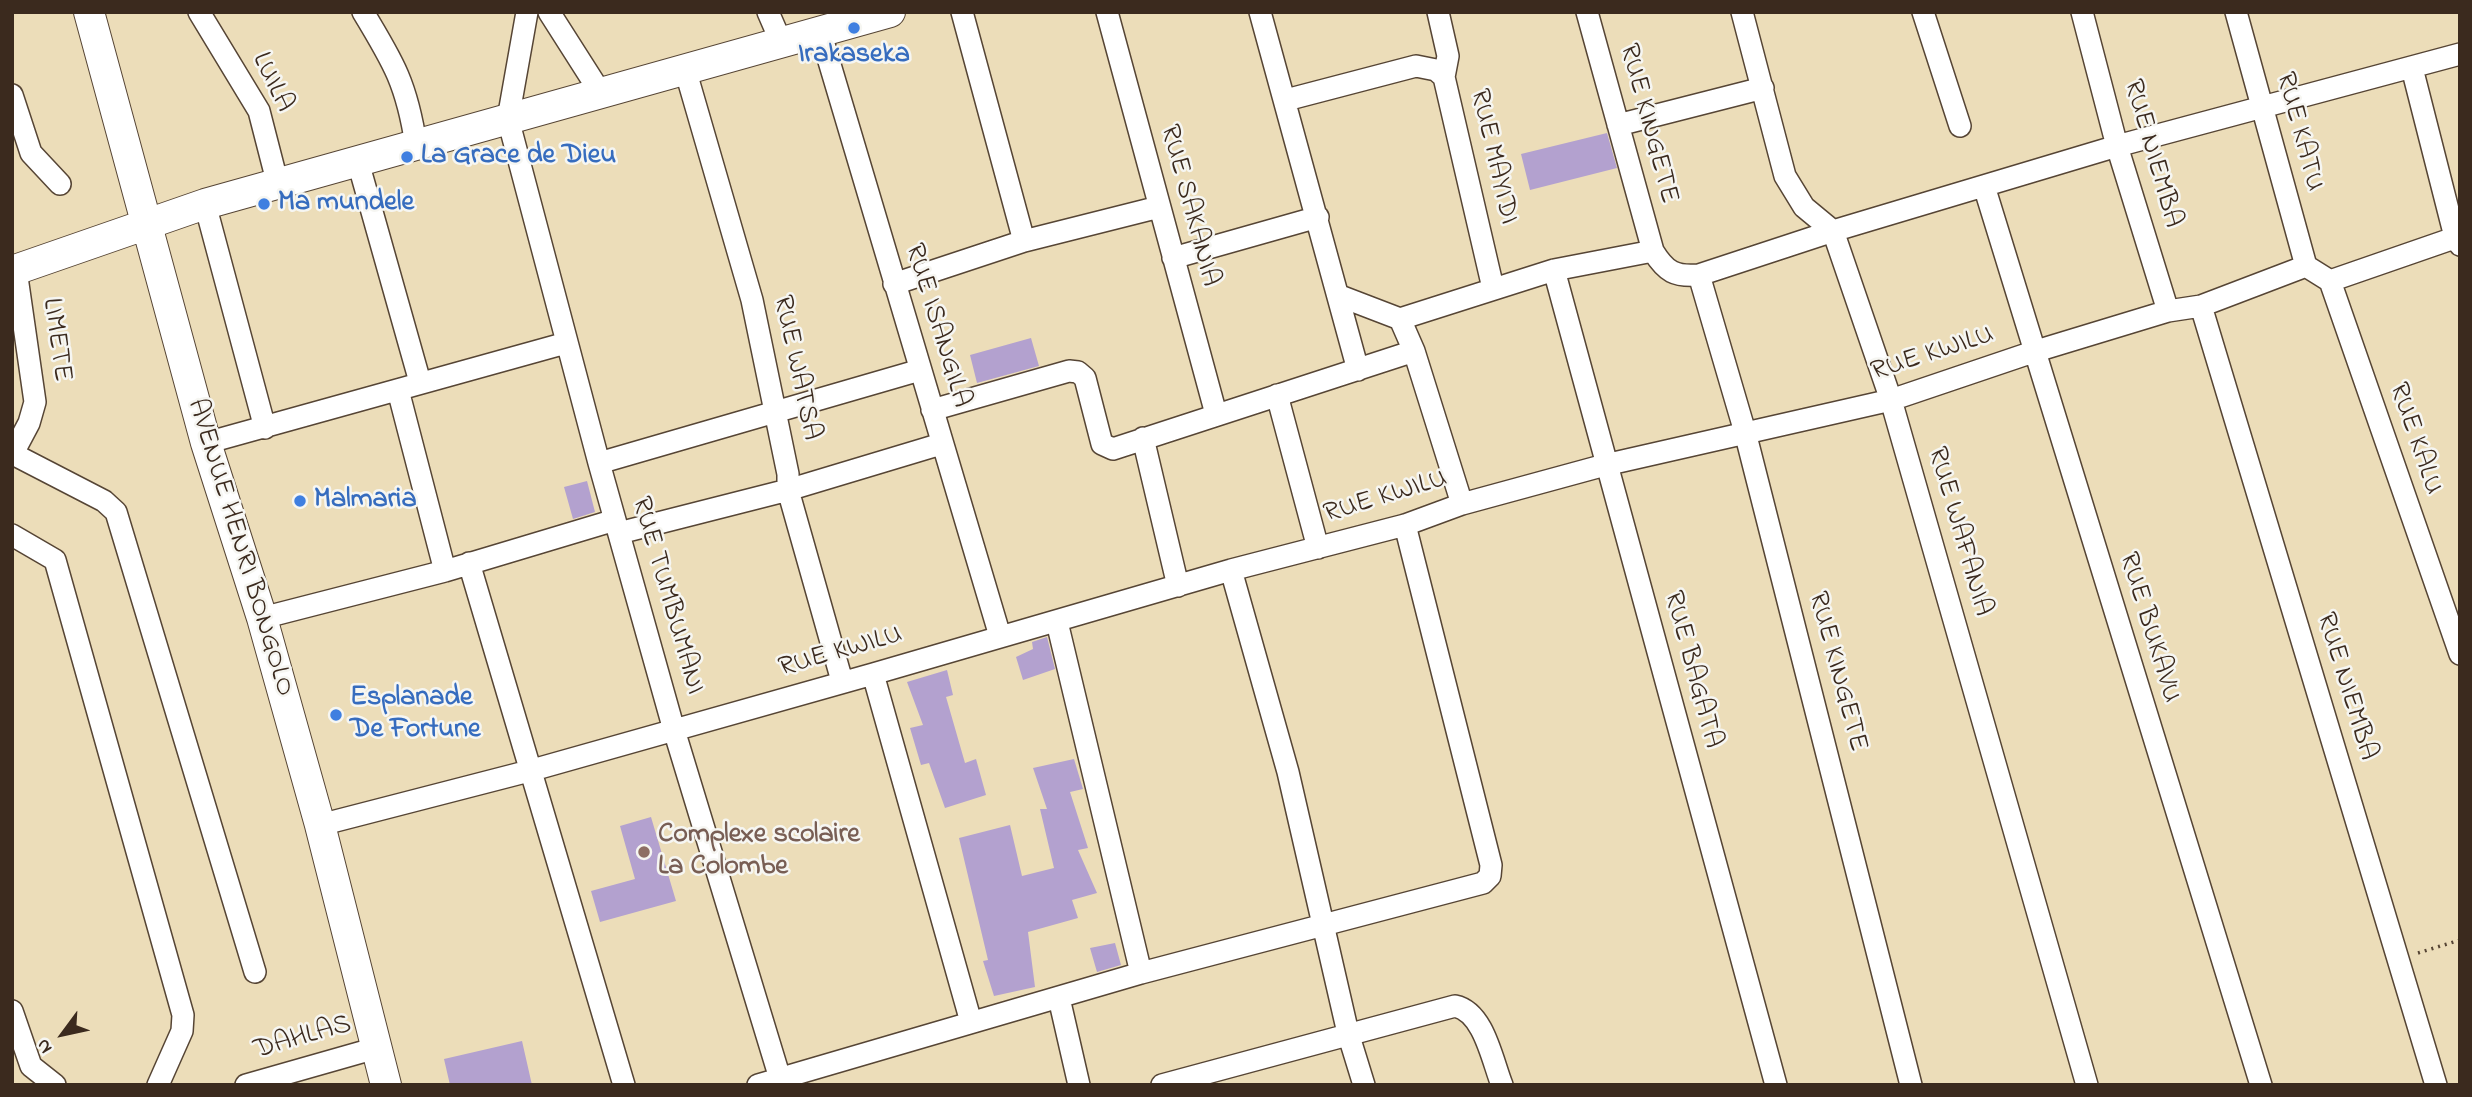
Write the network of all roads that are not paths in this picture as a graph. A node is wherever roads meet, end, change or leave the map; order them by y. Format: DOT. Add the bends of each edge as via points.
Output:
graph roads {
  1 [pos="89,12"];
  2 [pos="199,12"];
  3 [pos="363,12"];
  4 [pos="527,12"];
  5 [pos="549,12"];
  6 [pos="768,12"];
  7 [pos="890,12"];
  8 [pos="962,12"];
  9 [pos="1107,12"];
  10 [pos="1260,12"];
  11 [pos="1438,12"];
  12 [pos="1587,12"];
  13 [pos="1742,12"];
  14 [pos="1923,12"];
  15 [pos="2082,12"];
  16 [pos="2236,12"];
  17 [pos="831,23"];
  18 [pos="781,42"];
  19 [pos="2460,54"];
  20 [pos="2412,68"];
  21 [pos="685,69"];
  22 [pos="1444,77"];
  23 [pos="1763,88"];
  24 [pos="600,92"];
  25 [pos="12,95"];
  26 [pos="1286,100"];
  27 [pos="2263,109"];
  28 [pos="508,119"];
  29 [pos="1618,125"];
  30 [pos="1960,126"];
  31 [pos="416,145"];
  32 [pos="2117,146"];
  33 [pos="358,162"];
  34 [pos="60,184"];
  35 [pos="278,185"];
  36 [pos="1984,187"];
  37 [pos="205,204"];
  38 [pos="1158,206"];
  39 [pos="1318,217"];
  40 [pos="147,222"];
  41 [pos="1833,231"];
  42 [pos="2458,240"];
  43 [pos="1024,241"];
  44 [pos="1653,251"];
  45 [pos="1173,258"];
  46 [pos="2306,267"];
  47 [pos="1554,270"];
  48 [pos="14,271"];
  49 [pos="1699,275"];
  50 [pos="2330,281"];
  51 [pos="894,285"];
  52 [pos="1493,288"];
  53 [pos="1340,296"];
  54 [pos="2201,306"];
  55 [pos="2168,311"];
  56 [pos="1400,319"];
  57 [pos="566,343"];
  58 [pos="1414,351"];
  59 [pos="2033,352"];
  60 [pos="920,370"];
  61 [pos="1358,370"];
  62 [pos="421,382"];
  63 [pos="398,390"];
  64 [pos="1278,395"];
  65 [pos="1891,400"];
  66 [pos="932,410"];
  67 [pos="776,412"];
  68 [pos="1216,414"];
  69 [pos="265,428"];
  70 [pos="1745,432"];
  71 [pos="1143,438"];
  72 [pos="206,443"];
  73 [pos="941,444"];
  74 [pos="12,454"];
  75 [pos="598,463"];
  76 [pos="1605,465"];
  77 [pos="788,490"];
  78 [pos="1462,504"];
  79 [pos="1405,525"];
  80 [pos="617,526"];
  81 [pos="12,535"];
  82 [pos="1318,548"];
  83 [pos="469,563"];
  84 [pos="445,570"];
  85 [pos="1231,570"];
  86 [pos="1178,586"];
  87 [pos="262,618"];
  88 [pos="1057,622"];
  89 [pos="1000,636"];
  90 [pos="2460,654"];
  91 [pos="873,674"];
  92 [pos="842,681"];
  93 [pos="674,730"];
  94 [pos="529,771"];
  95 [pos="320,825"];
  96 [pos="1324,926"];
  97 [pos="255,972"];
  98 [pos="1140,973"];
  99 [pos="1059,998"];
  100 [pos="12,1011"];
  101 [pos="971,1022"];
  102 [pos="1348,1033"];
  103 [pos="376,1048"];
  104 [pos="781,1082"];
  105 [pos="55,1085"];
  106 [pos="158,1085"];
  107 [pos="246,1085"];
  108 [pos="386,1085"];
  109 [pos="624,1085"];
  110 [pos="758,1085"];
  111 [pos="1079,1085"];
  112 [pos="1162,1085"];
  113 [pos="1364,1085"];
  114 [pos="1502,1085"];
  115 [pos="1776,1085"];
  116 [pos="1911,1085"];
  117 [pos="2087,1085"];
  118 [pos="2261,1085"];
  119 [pos="2437,1085"];
  1 -- 40 [label="street, AVENUE HENRI BONGOLO"];
  2 -- 35 [label="street, LUILA" via="259,111"];
  3 -- 31 [label="street" via="403,82"];
  4 -- 28 [label="street"];
  5 -- 24 [label="street"];
  6 -- 18 [label="street"];
  7 -- 17 [label="street"];
  8 -- 43 [label="street"];
  9 -- 38 [label="street, RUE SAKANIA"];
  10 -- 26 [label="street"];
  11 -- 22 [label="street" via="1446,42"];
  12 -- 29 [label="street, RUE KINGETE"];
  13 -- 23 [label="street"];
  14 -- 30 [label="street"];
  15 -- 32 [label="street, RUE NIEMBA"];
  16 -- 27 [label="street, RUE KATU"];
  17 -- 18 [label="street"];
  17 -- 51 [label="street, RUE ISANGILA"];
  18 -- 21 [label="street"];
  19 -- 20 [label="street"];
  20 -- 27 [label="street"];
  20 -- 42 [label="street"];
  21 -- 24 [label="street"];
  21 -- 67 [label="street, RUE WATSA" via="752,300"];
  22 -- 26 [label="street, RUE MAYIDI" via="1436,70 1416,66"];
  22 -- 52 [label="street, RUE MAYIDI"];
  23 -- 29 [label="street"];
  23 -- 41 [label="street" via="1785,176 1804,206"];
  24 -- 28 [label="street"];
  25 -- 34 [label="street" via="31,153"];
  26 -- 39 [label="street"];
  27 -- 32 [label="street"];
  27 -- 46 [label="street, RUE KATU"];
  28 -- 31 [label="street"];
  28 -- 57 [label="street, RUE TUMBUMANI"];
  29 -- 44 [label="street, RUE KINGETE"];
  31 -- 33 [label="street"];
  32 -- 36 [label="street"];
  32 -- 55 [label="street, RUE NIEMBA"];
  33 -- 35 [label="street"];
  33 -- 62 [label="street"];
  35 -- 37 [label="street"];
  36 -- 41 [label="street"];
  36 -- 59 [label="street, RUE BUKAVU"];
  37 -- 40 [label="street"];
  37 -- 69 [label="street"];
  38 -- 43 [label="street"];
  38 -- 45 [label="street, RUE SAKANIA"];
  39 -- 45 [label="street"];
  39 -- 53 [label="street"];
  40 -- 48 [label="street"];
  40 -- 72 [label="street, AVENUE HENRI BONGOLO"];
  41 -- 49 [label="street"];
  41 -- 65 [label="street, RUE WAFANIA"];
  42 -- 50 [label="street"];
  43 -- 51 [label="street"];
  44 -- 47 [label="street"];
  44 -- 49 [label="street" via="1670,273"];
  45 -- 68 [label="street, RUE SAKANIA"];
  46 -- 50 [label="street"];
  46 -- 54 [label="street, RUE KWILU"];
  47 -- 52 [label="street"];
  47 -- 76 [label="street, RUE BAGATA"];
  48 -- 74 [label="street, LIMETE" via="35,402"];
  49 -- 70 [label="street, RUE KINGETE"];
  50 -- 90 [label="street, RUE KALU"];
  51 -- 60 [label="street, RUE ISANGILA"];
  52 -- 56 [label="street"];
  53 -- 56 [label="street"];
  53 -- 61 [label="street"];
  54 -- 55 [label="street, RUE KWILU"];
  54 -- 119 [label="street, RUE NIEMBA"];
  55 -- 59 [label="street, RUE KWILU"];
  56 -- 58 [label="street"];
  57 -- 62 [label="street"];
  57 -- 75 [label="street, RUE TUMBUMANI"];
  58 -- 61 [label="street"];
  58 -- 78 [label="street"];
  59 -- 65 [label="street, RUE KWILU"];
  59 -- 118 [label="street, RUE BUKAVU"];
  60 -- 66 [label="street, RUE ISANGILA"];
  60 -- 67 [label="street"];
  61 -- 64 [label="street"];
  62 -- 63 [label="street"];
  63 -- 69 [label="street"];
  63 -- 84 [label="street"];
  64 -- 68 [label="street"];
  64 -- 82 [label="street"];
  65 -- 70 [label="street, RUE KWILU"];
  65 -- 117 [label="street, RUE WAFANIA"];
  66 -- 71 [label="street" via="1069,370 1085,378 1102,444 1113,449"];
  66 -- 73 [label="street, RUE ISANGILA"];
  67 -- 75 [label="street"];
  67 -- 77 [label="street, RUE WATSA"];
  68 -- 71 [label="street"];
  69 -- 72 [label="street"];
  70 -- 76 [label="street, RUE KWILU"];
  70 -- 116 [label="street, RUE KINGETE"];
  71 -- 86 [label="street"];
  72 -- 87 [label="street, AVENUE HENRI BONGOLO"];
  73 -- 77 [label="street"];
  73 -- 89 [label="street, RUE ISANGILA"];
  74 -- 97 [label="street" via="117,512"];
  75 -- 80 [label="street, RUE TUMBUMANI"];
  76 -- 78 [label="street, RUE KWILU"];
  76 -- 115 [label="street, RUE BAGATA"];
  77 -- 80 [label="street"];
  77 -- 92 [label="street, RUE WATSA"];
  78 -- 79 [label="street, RUE KWILU"];
  79 -- 82 [label="street, RUE KWILU"];
  79 -- 96 [label="street" via="1472,785 1490,876 1483,883"];
  80 -- 83 [label="street"];
  80 -- 93 [label="street, RUE TUMBUMANI"];
  81 -- 106 [label="street" via="55,560 183,1015 182,1031"];
  82 -- 85 [label="street, RUE KWILU"];
  83 -- 84 [label="street"];
  83 -- 94 [label="street"];
  84 -- 87 [label="street"];
  85 -- 86 [label="street, RUE KWILU"];
  85 -- 96 [label="street" via="1289,772"];
  86 -- 88 [label="street, RUE KWILU"];
  87 -- 95 [label="street, AVENUE HENRI BONGOLO"];
  88 -- 89 [label="street, RUE KWILU"];
  88 -- 98 [label="street"];
  89 -- 91 [label="street, RUE KWILU"];
  91 -- 92 [label="street, RUE KWILU"];
  91 -- 101 [label="street"];
  92 -- 93 [label="street, RUE KWILU"];
  93 -- 94 [label="street, RUE KWILU"];
  93 -- 104 [label="street, RUE TUMBUMANI"];
  94 -- 95 [label="street, RUE KWILU"];
  94 -- 109 [label="street"];
  95 -- 103 [label="street, AVENUE HENRI BONGOLO"];
  96 -- 98 [label="street"];
  96 -- 102 [label="street"];
  98 -- 99 [label="street"];
  99 -- 101 [label="street"];
  99 -- 111 [label="street"];
  100 -- 105 [label="street" via="31,1066"];
  101 -- 104 [label="street"];
  102 -- 112 [label="street"];
  102 -- 113 [label="street"];
  102 -- 114 [label="street" via="1455,1006 1468,1009 1476,1018"];
  103 -- 107 [label="street, DAHLAS"];
  103 -- 108 [label="street, AVENUE HENRI BONGOLO"];
  104 -- 110 [label="street"];
}
